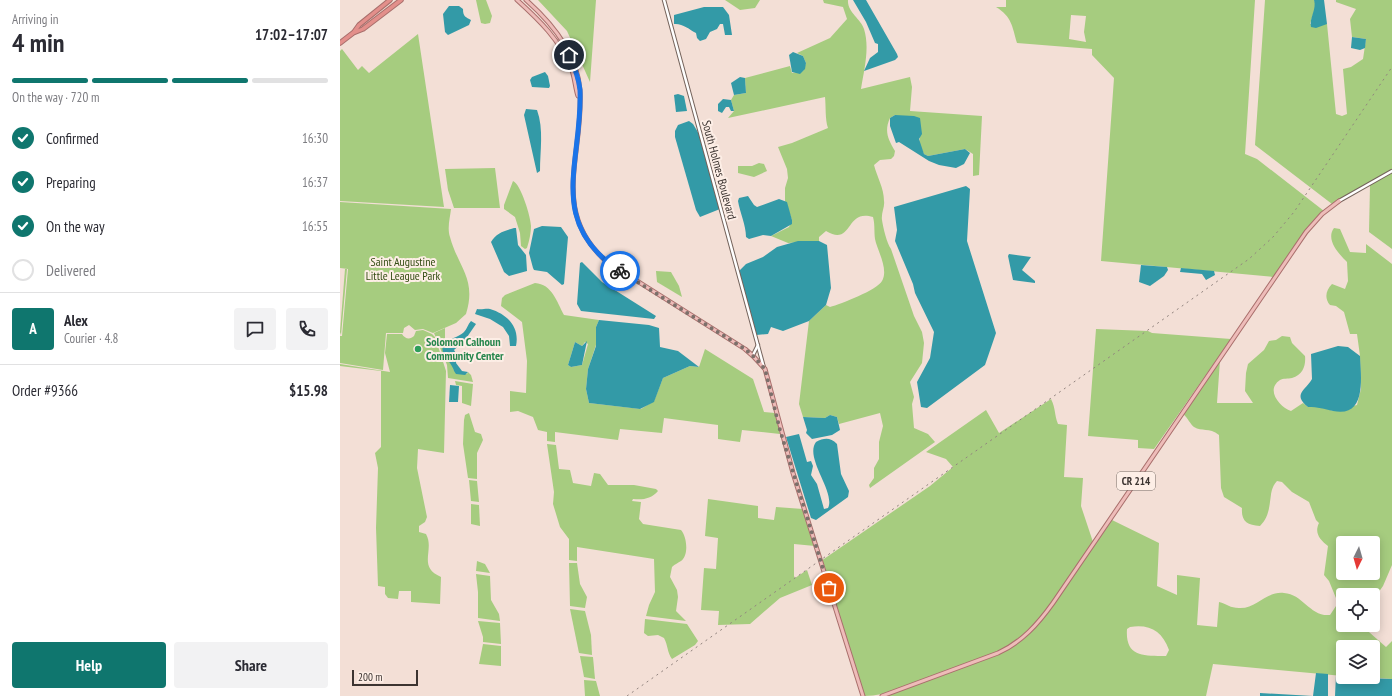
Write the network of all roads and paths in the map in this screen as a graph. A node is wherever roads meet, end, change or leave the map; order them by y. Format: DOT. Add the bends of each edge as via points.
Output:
graph roads {
  1 [pos="390,0"];
  2 [pos="401,0"];
  3 [pos="517,0"];
  4 [pos="526,0"];
  5 [pos="664,0"];
  6 [pos="548,20"];
  7 [pos="541,23"];
  8 [pos="353,33"];
  9 [pos="340,42"];
  10 [pos="579,98"];
  11 [pos="1392,171"];
  12 [pos="1339,201"];
  13 [pos="758,344"];
  14 [pos="753,355"];
  15 [pos="765,369"];
  16 [pos="863,696"];
  17 [pos="882,696"];
  1 -- 8 [label="highway"];
  2 -- 8 [label="highway"];
  3 -- 7 [label="main road"];
  4 -- 6 [label="main road"];
  5 -- 13 [label="main road, South Holmes Boulevard"];
  6 -- 7 [label="main road"];
  6 -- 10 [label="main road" via="562,40 575,68 580,90"];
  7 -- 10 [label="main road" via="564,54 572,70"];
  8 -- 9 [label="highway"];
  10 -- 14 [label="main road" via="573,198 577,220 585,238 594,251 607,262"];
  11 -- 12 [label="main road, CR 214"];
  12 -- 17 [label="main road, CR 214" via="1319,217 1306,232 1051,607 1031,631 1016,644 998,653"];
  13 -- 14 [label="main road"];
  13 -- 15 [label="main road, South Holmes Boulevard"];
  14 -- 15 [label="main road"];
  15 -- 16 [label="main road, South Holmes Boulevard" via="793,473"];
}
